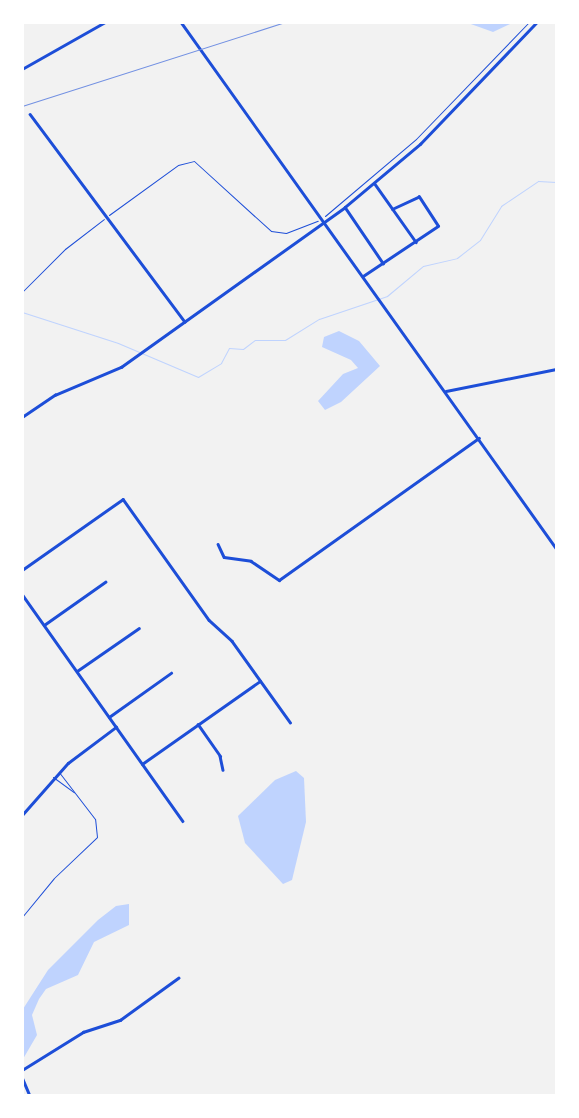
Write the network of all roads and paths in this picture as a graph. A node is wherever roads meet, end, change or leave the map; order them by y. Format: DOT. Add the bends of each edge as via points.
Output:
graph roads {
  1 [pos="106,22"];
  2 [pos="181,22"];
  3 [pos="530,22"];
  4 [pos="537,22"];
  5 [pos="22,69"];
  6 [pos="30,114"];
  7 [pos="375,184"];
  8 [pos="345,207"];
  9 [pos="393,209"];
  10 [pos="106,217"];
  11 [pos="322,218"];
  12 [pos="325,222"];
  13 [pos="416,242"];
  14 [pos="383,262"];
  15 [pos="363,276"];
  16 [pos="22,292"];
  17 [pos="185,322"];
  18 [pos="556,369"];
  19 [pos="446,391"];
  20 [pos="22,417"];
  21 [pos="479,438"];
  22 [pos="218,544"];
  23 [pos="556,548"];
  24 [pos="22,570"];
  25 [pos="105,582"];
  26 [pos="22,594"];
  27 [pos="44,625"];
  28 [pos="139,628"];
  29 [pos="77,671"];
  30 [pos="171,673"];
  31 [pos="260,681"];
  32 [pos="109,716"];
  33 [pos="290,722"];
  34 [pos="198,724"];
  35 [pos="116,727"];
  36 [pos="142,764"];
  37 [pos="223,770"];
  38 [pos="58,772"];
  39 [pos="53,777"];
  40 [pos="74,792"];
  41 [pos="22,815"];
  42 [pos="183,821"];
  43 [pos="22,917"];
  44 [pos="178,978"];
  45 [pos="22,1070"];
  46 [pos="22,1078"];
  47 [pos="30,1096"];
  1 -- 5 [label="street"];
  2 -- 11 [label="street"];
  3 -- 11 [label="path" via="416,138"];
  4 -- 7 [label="street"];
  6 -- 10 [label="street"];
  7 -- 8 [label="street"];
  7 -- 9 [label="street"];
  8 -- 12 [label="street"];
  8 -- 14 [label="street"];
  9 -- 13 [label="street"];
  9 -- 13 [label="street" via="414,198 422,199 438,226"];
  10 -- 11 [label="path" via="178,165 194,161 271,231 292,232"];
  10 -- 16 [label="path" via="65,249"];
  10 -- 17 [label="street"];
  11 -- 12 [label="street"];
  12 -- 15 [label="street"];
  12 -- 17 [label="street"];
  13 -- 14 [label="street"];
  14 -- 15 [label="street"];
  15 -- 19 [label="street"];
  17 -- 20 [label="street" via="105,376 54,395"];
  18 -- 19 [label="street"];
  19 -- 21 [label="street"];
  21 -- 22 [label="street" via="279,580 251,561 224,557"];
  21 -- 23 [label="street"];
  24 -- 31 [label="street" via="123,499 209,620 232,641"];
  25 -- 27 [label="street"];
  26 -- 27 [label="street"];
  27 -- 29 [label="street"];
  28 -- 29 [label="street"];
  29 -- 32 [label="street"];
  30 -- 32 [label="street"];
  31 -- 33 [label="street"];
  31 -- 34 [label="street"];
  32 -- 35 [label="street"];
  34 -- 36 [label="street"];
  34 -- 37 [label="street" via="220,756"];
  35 -- 36 [label="street"];
  35 -- 38 [label="street"];
  36 -- 42 [label="street"];
  38 -- 39 [label="street"];
  38 -- 40 [label="lane"];
  39 -- 40 [label="lane"];
  39 -- 41 [label="street"];
  40 -- 43 [label="lane" via="95,819 97,837 54,878"];
  44 -- 45 [label="street" via="120,1020 83,1032"];
  46 -- 47 [label="street"];
}
